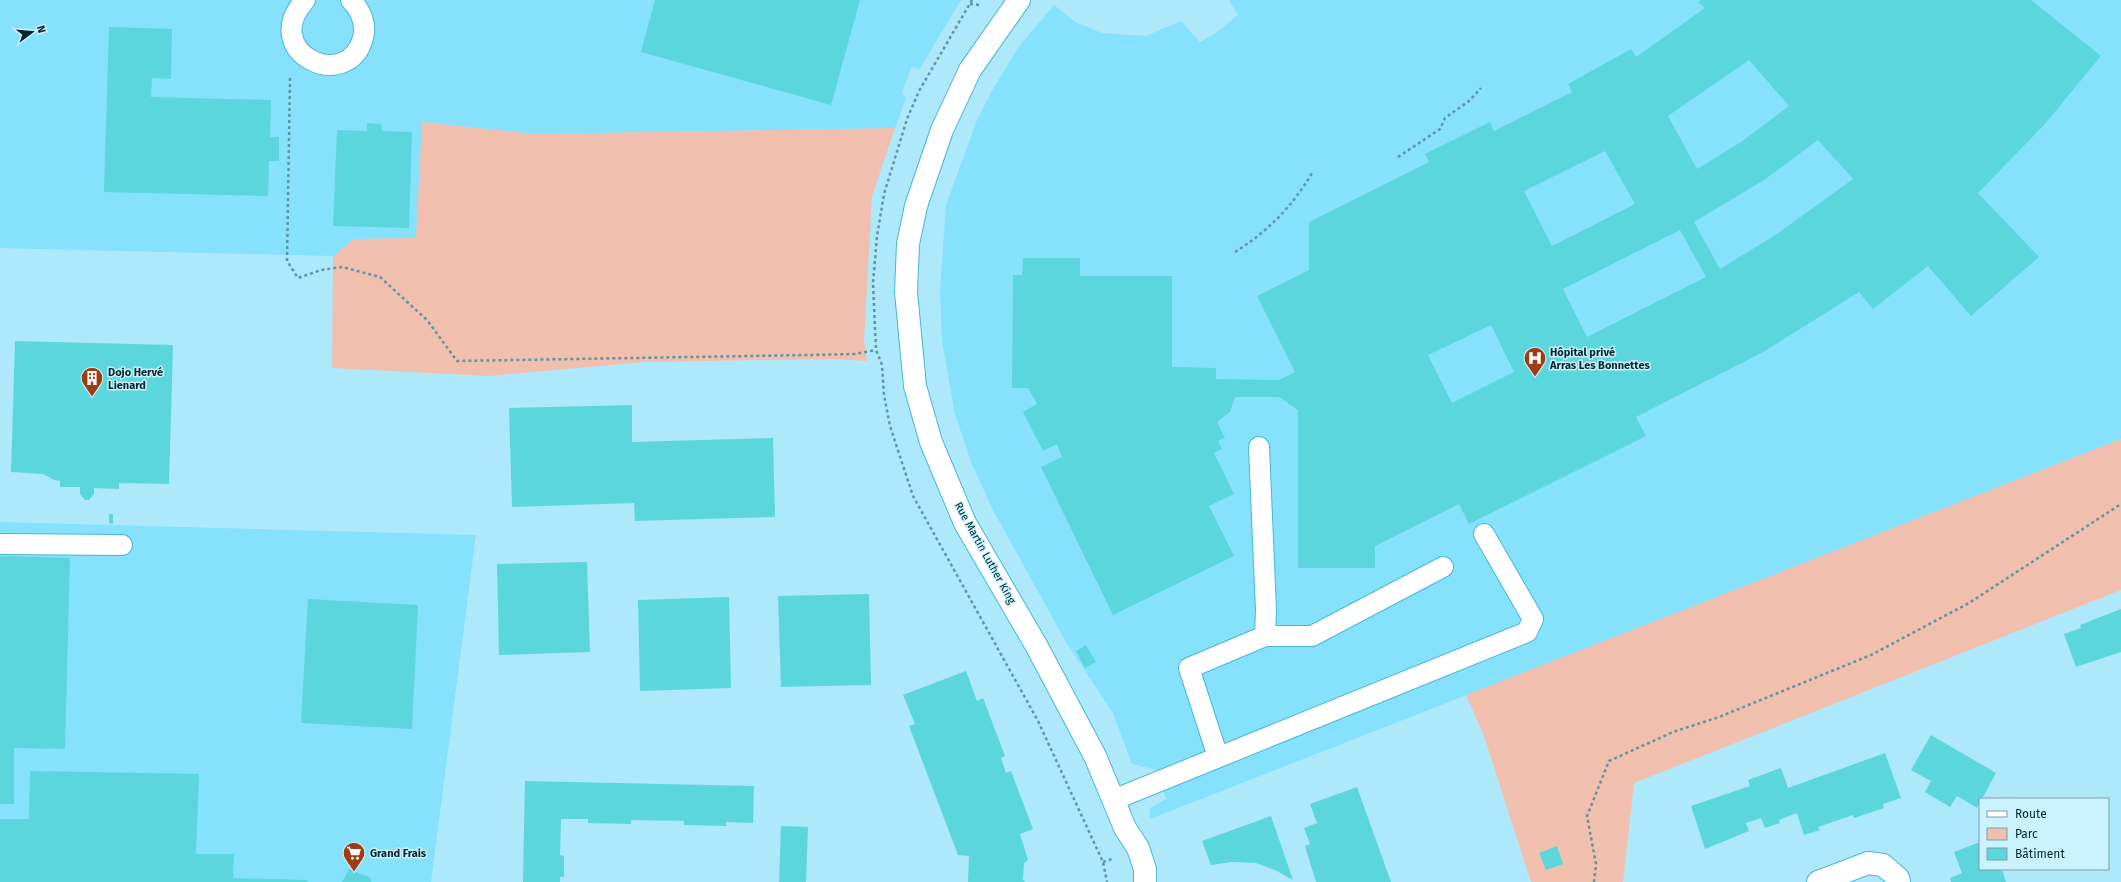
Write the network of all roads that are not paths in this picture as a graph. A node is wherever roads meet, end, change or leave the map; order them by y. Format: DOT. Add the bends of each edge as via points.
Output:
graph roads {
  1 [pos="305,0"];
  2 [pos="351,0"];
  3 [pos="1019,0"];
  4 [pos="1259,447"];
  5 [pos="1484,534"];
  6 [pos="0,544"];
  7 [pos="122,545"];
  8 [pos="1443,567"];
  9 [pos="1265,636"];
  10 [pos="1218,757"];
  11 [pos="1113,800"];
  12 [pos="1149,878"];
  13 [pos="1818,882"];
  14 [pos="1899,882"];
  1 -- 2 [label="lane" via="297,8 292,20 291,33 302,55 312,62 323,65 335,65 346,60 355,53 362,42 363,19"];
  3 -- 11 [label="street, Rue Martin Luther King" via="970,70 942,130 916,206 908,244 906,292 912,368 931,442 953,497 1095,756"];
  4 -- 9 [label="lane"];
  5 -- 10 [label="lane" via="1533,619 1527,632"];
  6 -- 7 [label="lane"];
  8 -- 9 [label="lane" via="1312,636"];
  9 -- 10 [label="lane" via="1189,668"];
  10 -- 11 [label="lane"];
  11 -- 12 [label="street, Rue Martin Luther King" via="1125,828 1138,848"];
  13 -- 14 [label="street" via="1868,863 1883,865 1898,878"];
}
